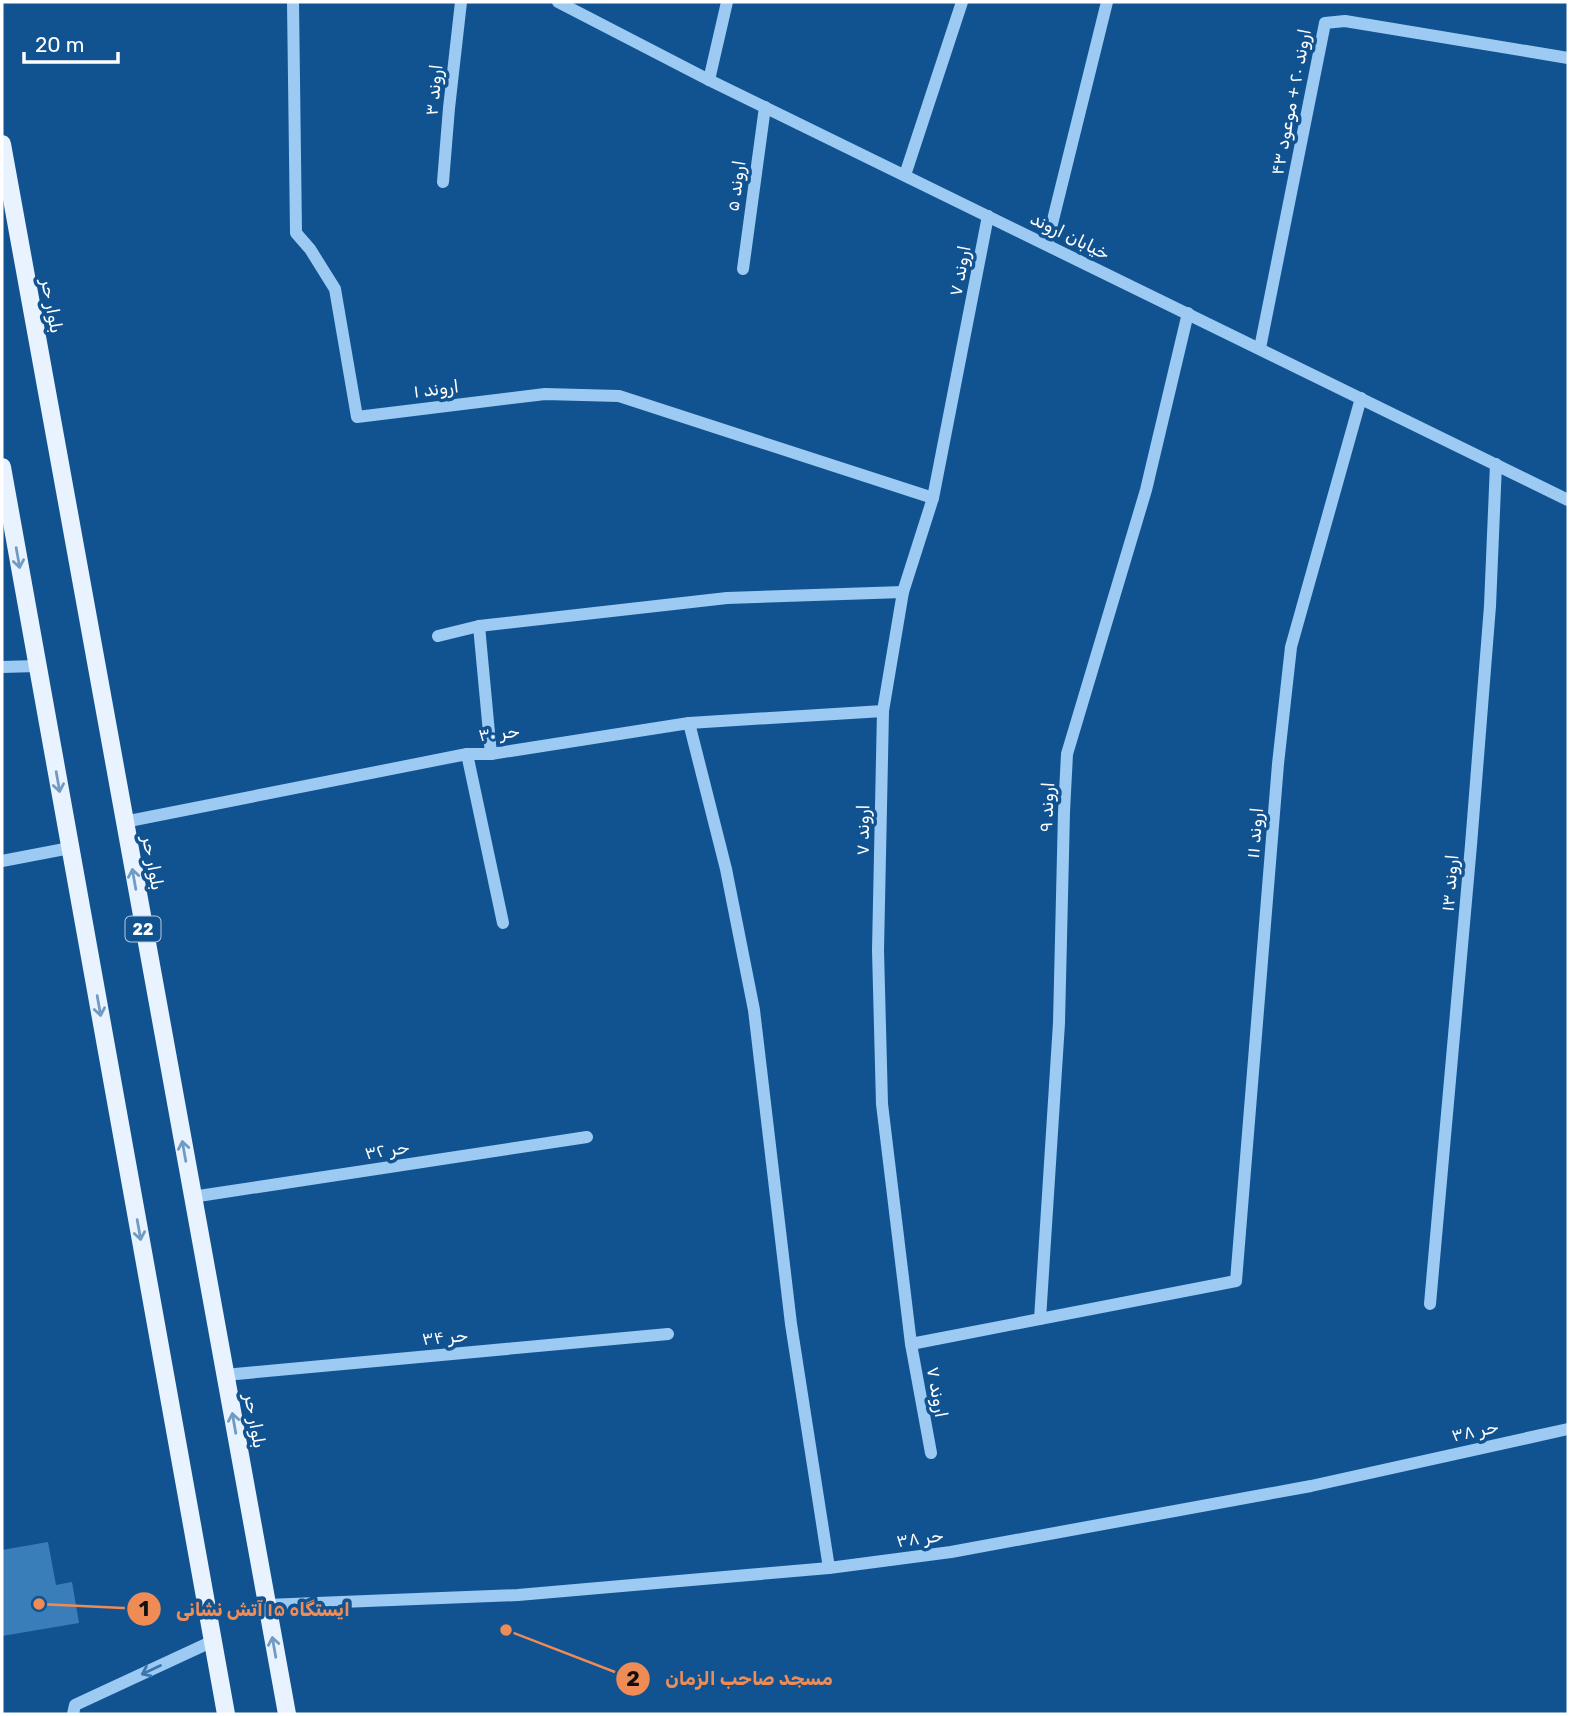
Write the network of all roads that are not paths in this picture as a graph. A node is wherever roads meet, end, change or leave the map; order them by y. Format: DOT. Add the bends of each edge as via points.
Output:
graph roads {
  1 [pos="293,2"];
  2 [pos="461,2"];
  3 [pos="558,2"];
  4 [pos="727,2"];
  5 [pos="962,2"];
  6 [pos="1107,2"];
  7 [pos="1568,58"];
  8 [pos="709,80"];
  9 [pos="765,107"];
  10 [pos="2,144"];
  11 [pos="905,175"];
  12 [pos="443,182"];
  13 [pos="988,216"];
  14 [pos="1046,244"];
  15 [pos="743,269"];
  16 [pos="1188,313"];
  17 [pos="1260,348"];
  18 [pos="1361,398"];
  19 [pos="1496,464"];
  20 [pos="2,467"];
  21 [pos="933,498"];
  22 [pos="1568,500"];
  23 [pos="904,592"];
  24 [pos="479,626"];
  25 [pos="438,636"];
  26 [pos="37,666"];
  27 [pos="2,667"];
  28 [pos="883,711"];
  29 [pos="689,723"];
  30 [pos="467,754"];
  31 [pos="491,754"];
  32 [pos="124,822"];
  33 [pos="70,848"];
  34 [pos="2,861"];
  35 [pos="503,923"];
  36 [pos="587,1137"];
  37 [pos="192,1197"];
  38 [pos="1430,1304"];
  39 [pos="1040,1319"];
  40 [pos="668,1334"];
  41 [pos="911,1344"];
  42 [pos="225,1375"];
  43 [pos="1568,1429"];
  44 [pos="931,1453"];
  45 [pos="829,1568"];
  46 [pos="267,1605"];
  47 [pos="213,1642"];
  48 [pos="74,1714"];
  49 [pos="226,1714"];
  50 [pos="287,1714"];
  1 -- 21 [label="street, اروند ۱" via="296,233 335,289 356,417 545,394 619,396"];
  2 -- 12 [label="street, اروند ۳"];
  3 -- 8 [label="street, خیابان اروند"];
  4 -- 8 [label="street"];
  5 -- 11 [label="street"];
  6 -- 14 [label="street"];
  7 -- 17 [label="street, اروند ۲۰ + موعود ۴۳" via="1345,21 1325,23"];
  8 -- 9 [label="street, خیابان اروند"];
  9 -- 11 [label="street, خیابان اروند"];
  9 -- 15 [label="street, اروند ۵"];
  10 -- 32 [label="main road, بلوار حر / 22"];
  11 -- 13 [label="street, خیابان اروند"];
  13 -- 14 [label="street, خیابان اروند"];
  13 -- 21 [label="street, اروند ۷"];
  14 -- 16 [label="street, خیابان اروند"];
  16 -- 17 [label="street, خیابان اروند"];
  16 -- 39 [label="street, اروند ۹" via="1146,490 1067,754 1059,1023"];
  17 -- 18 [label="street, خیابان اروند"];
  18 -- 19 [label="street, خیابان اروند"];
  18 -- 39 [label="street, اروند ۱۱" via="1291,647 1236,1280"];
  19 -- 22 [label="street, خیابان اروند"];
  19 -- 38 [label="street, اروند ۱۳" via="1490,606"];
  20 -- 26 [label="main road, one-way"];
  21 -- 23 [label="street, اروند ۷"];
  23 -- 24 [label="street" via="727,598"];
  23 -- 28 [label="street, اروند ۷"];
  24 -- 25 [label="street"];
  24 -- 31 [label="street"];
  26 -- 27 [label="street"];
  26 -- 33 [label="main road, one-way"];
  28 -- 29 [label="street, حر ۳۰"];
  28 -- 41 [label="street, اروند ۷" via="878,950 882,1104"];
  29 -- 31 [label="street, حر ۳۰"];
  29 -- 45 [label="street" via="726,869 754,1010 791,1324"];
  30 -- 31 [label="street, حر ۳۰"];
  30 -- 32 [label="street, حر ۳۰"];
  30 -- 35 [label="street"];
  37 -- 32 [label="main road, بلوار حر / 22, one-way"];
  33 -- 34 [label="street"];
  33 -- 47 [label="main road, one-way"];
  36 -- 37 [label="street, حر ۳۲"];
  37 -- 42 [label="main road, بلوار حر / 22"];
  39 -- 41 [label="street"];
  40 -- 42 [label="street, حر ۳۴"];
  41 -- 44 [label="street, اروند ۷"];
  46 -- 42 [label="main road, بلوار حر / 22, one-way"];
  43 -- 45 [label="street, حر ۳۸" via="1311,1486 951,1552"];
  45 -- 46 [label="street, حر ۳۸" via="519,1595"];
  50 -- 46 [label="main road, بلوار حر / 22, one-way"];
  47 -- 48 [label="street, one-way" via="75,1705"];
  47 -- 49 [label="main road"];
}
